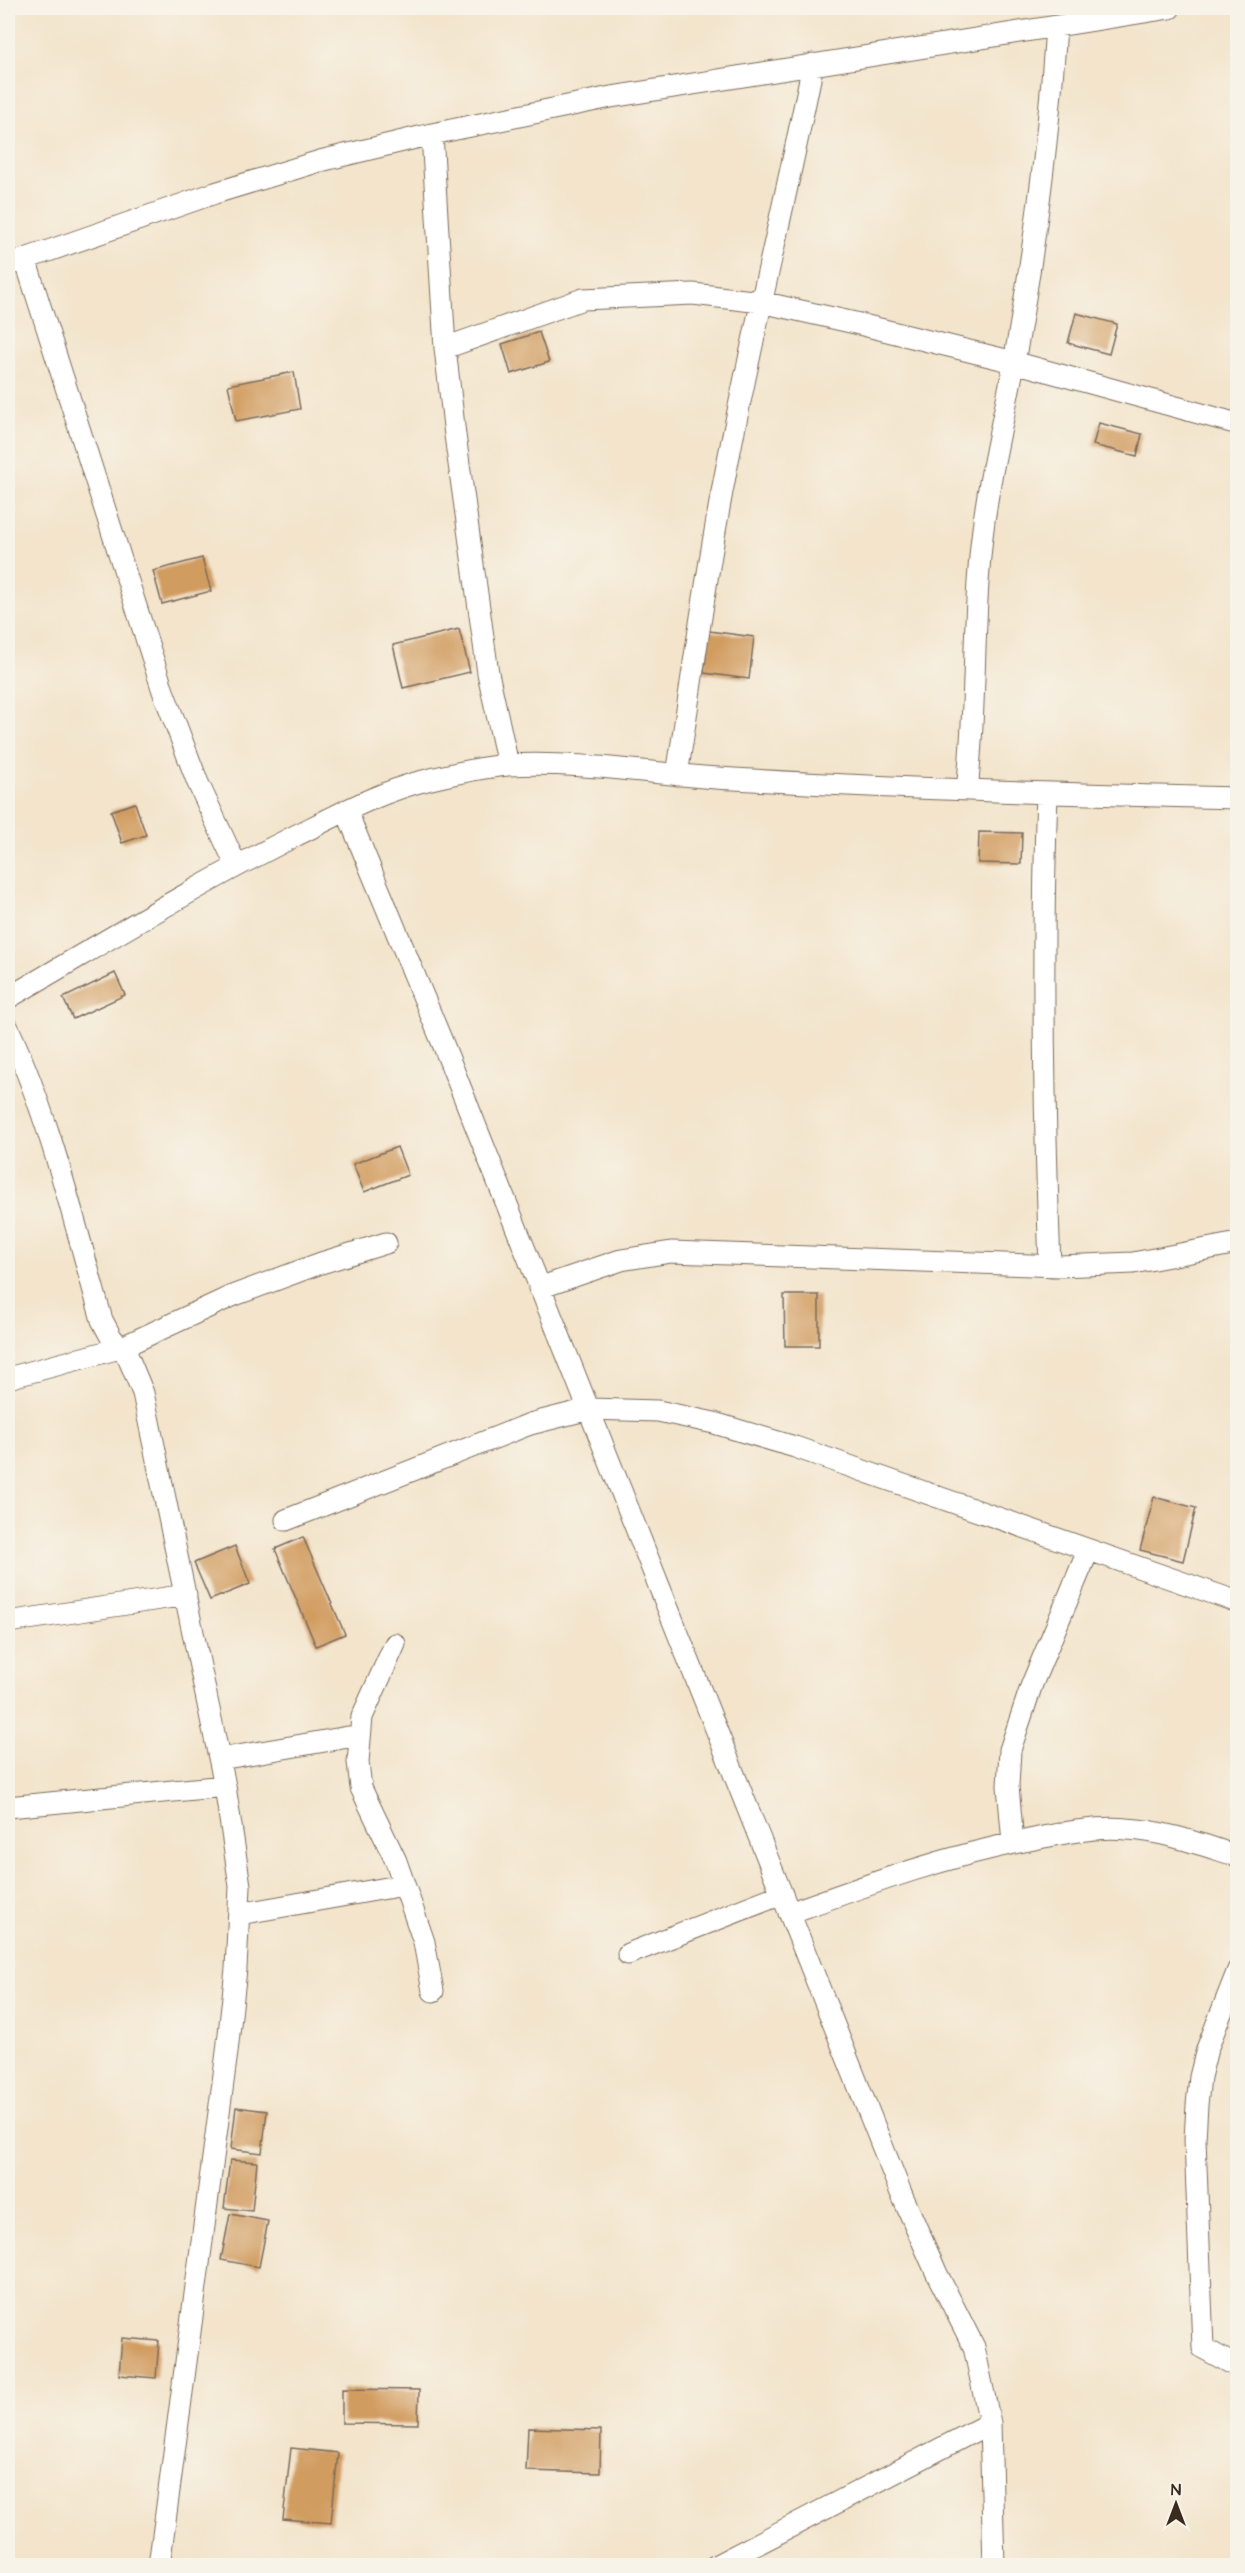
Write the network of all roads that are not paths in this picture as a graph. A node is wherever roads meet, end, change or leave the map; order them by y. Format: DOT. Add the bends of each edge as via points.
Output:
graph roads {
  1 [pos="1170,8"];
  2 [pos="1056,26"];
  3 [pos="813,64"];
  4 [pos="432,134"];
  5 [pos="16,262"];
  6 [pos="761,302"];
  7 [pos="445,348"];
  8 [pos="1014,362"];
  9 [pos="1238,424"];
  10 [pos="508,765"];
  11 [pos="677,775"];
  12 [pos="967,790"];
  13 [pos="1047,793"];
  14 [pos="1238,798"];
  15 [pos="346,810"];
  16 [pos="236,866"];
  17 [pos="8,998"];
  18 [pos="8,1028"];
  19 [pos="386,1243"];
  20 [pos="1238,1243"];
  21 [pos="1050,1266"];
  22 [pos="539,1288"];
  23 [pos="120,1348"];
  24 [pos="8,1378"];
  25 [pos="589,1409"];
  26 [pos="286,1520"];
  27 [pos="1088,1551"];
  28 [pos="186,1595"];
  29 [pos="1238,1602"];
  30 [pos="8,1622"];
  31 [pos="395,1644"];
  32 [pos="360,1735"];
  33 [pos="220,1759"];
  34 [pos="225,1786"];
  35 [pos="8,1807"];
  36 [pos="1013,1843"];
  37 [pos="1238,1856"];
  38 [pos="404,1885"];
  39 [pos="786,1903"];
  40 [pos="239,1914"];
  41 [pos="628,1954"];
  42 [pos="1238,1970"];
  43 [pos="433,1991"];
  44 [pos="1238,2367"];
  45 [pos="990,2423"];
  46 [pos="159,2565"];
  47 [pos="715,2565"];
  48 [pos="994,2565"];
  1 -- 2 [label="street"];
  2 -- 3 [label="street"];
  2 -- 8 [label="street" via="1050,124"];
  3 -- 4 [label="street" via="611,97"];
  3 -- 6 [label="street"];
  4 -- 5 [label="street" via="320,161 215,193"];
  4 -- 7 [label="street"];
  5 -- 16 [label="street" via="163,691 198,783"];
  6 -- 7 [label="street" via="693,294 583,299"];
  6 -- 8 [label="street"];
  6 -- 11 [label="street" via="725,474"];
  7 -- 10 [label="street" via="489,673"];
  8 -- 9 [label="street"];
  8 -- 12 [label="street" via="987,501 976,595 975,711"];
  10 -- 11 [label="street" via="595,767"];
  10 -- 15 [label="street" via="431,779"];
  11 -- 12 [label="street"];
  12 -- 13 [label="street"];
  13 -- 14 [label="street"];
  13 -- 21 [label="street" via="1043,1092"];
  15 -- 16 [label="street"];
  15 -- 22 [label="street"];
  16 -- 17 [label="street"];
  18 -- 23 [label="street" via="61,1169 102,1320"];
  19 -- 23 [label="street" via="232,1296"];
  20 -- 21 [label="street" via="1133,1263"];
  21 -- 22 [label="street" via="671,1252 621,1260"];
  22 -- 25 [label="street"];
  23 -- 24 [label="street"];
  23 -- 28 [label="street" via="128,1357 143,1393"];
  25 -- 26 [label="street" via="530,1424"];
  25 -- 27 [label="street" via="658,1411 714,1423"];
  25 -- 39 [label="street"];
  27 -- 29 [label="street"];
  27 -- 36 [label="street" via="1032,1684 1010,1750 1008,1786"];
  28 -- 30 [label="street"];
  28 -- 33 [label="street"];
  31 -- 32 [label="street" via="362,1717"];
  32 -- 33 [label="street"];
  32 -- 38 [label="street" via="361,1788"];
  33 -- 34 [label="street"];
  34 -- 35 [label="street"];
  34 -- 40 [label="street" via="240,1886"];
  36 -- 37 [label="street" via="1082,1829 1128,1829 1172,1836"];
  36 -- 39 [label="street"];
  38 -- 40 [label="street"];
  38 -- 43 [label="street" via="424,1942"];
  39 -- 41 [label="street"];
  39 -- 45 [label="street" via="901,2193 974,2347"];
  40 -- 46 [label="street" via="227,2052"];
  42 -- 44 [label="street" via="1207,2049 1194,2139 1203,2348"];
  45 -- 47 [label="street"];
  45 -- 48 [label="street"];
}
